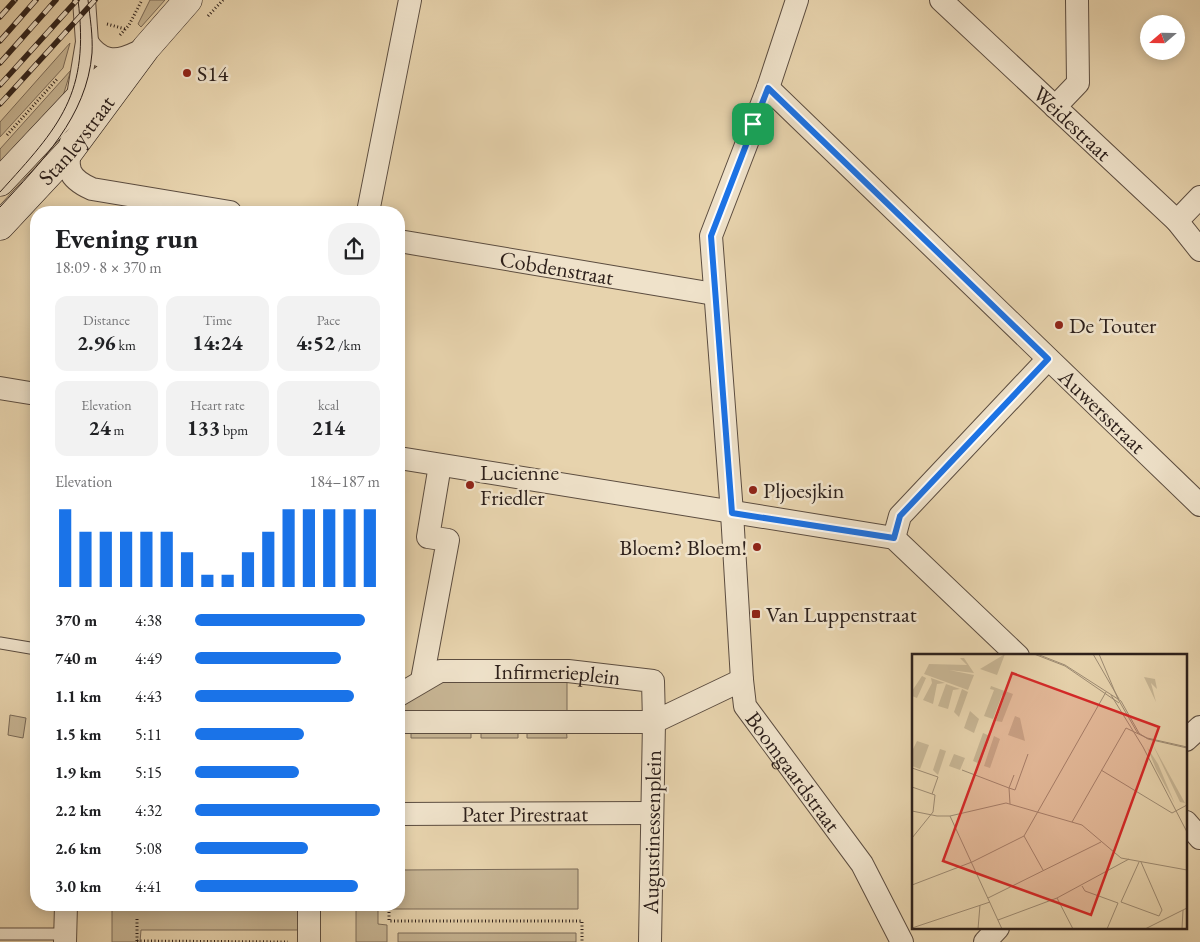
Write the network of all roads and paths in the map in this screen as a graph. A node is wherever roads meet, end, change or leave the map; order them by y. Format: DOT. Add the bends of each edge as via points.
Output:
graph roads {
  1 [pos="84,0"];
  2 [pos="142,0"];
  3 [pos="188,0"];
  4 [pos="410,0"];
  5 [pos="797,0"];
  6 [pos="942,0"];
  7 [pos="1077,0"];
  8 [pos="125,29"];
  9 [pos="87,42"];
  10 [pos="146,48"];
  11 [pos="62,74"];
  12 [pos="768,88"];
  13 [pos="78,98"];
  14 [pos="1055,107"];
  15 [pos="6,136"];
  16 [pos="69,152"];
  17 [pos="0,182"];
  18 [pos="1200,197"];
  19 [pos="194,206"];
  20 [pos="369,206"];
  21 [pos="1177,221"];
  22 [pos="0,226"];
  23 [pos="405,242"];
  24 [pos="1200,250"];
  25 [pos="714,294"];
  26 [pos="1048,359"];
  27 [pos="0,388"];
  28 [pos="30,393"];
  29 [pos="405,459"];
  30 [pos="440,465"];
  31 [pos="1200,505"];
  32 [pos="732,513"];
  33 [pos="894,538"];
  34 [pos="0,643"];
  35 [pos="30,648"];
  36 [pos="1016,654"];
  37 [pos="422,680"];
  38 [pos="742,680"];
  39 [pos="405,691"];
  40 [pos="405,722"];
  41 [pos="654,722"];
  42 [pos="1200,727"];
  43 [pos="1188,738"];
  44 [pos="652,813"];
  45 [pos="405,814"];
  46 [pos="1188,824"];
  47 [pos="1200,838"];
  48 [pos="66,911"];
  49 [pos="309,911"];
  50 [pos="388,911"];
  51 [pos="137,918"];
  52 [pos="996,930"];
  53 [pos="0,934"];
  54 [pos="65,938"];
  55 [pos="137,942"];
  56 [pos="309,942"];
  57 [pos="582,942"];
  58 [pos="650,942"];
  59 [pos="902,942"];
  60 [pos="985,942"];
  1 -- 9 [label="street"];
  2 -- 8 [label="path"];
  3 -- 10 [label="street, Stanleystraat"];
  4 -- 20 [label="street"];
  5 -- 12 [label="street, Boomgaardstraat"];
  6 -- 14 [label="street, Weidestraat"];
  7 -- 14 [label="street" via="1078,83"];
  9 -- 10 [label="street" via="108,60 126,58"];
  9 -- 13 [label="street"];
  10 -- 13 [label="street, Stanleystraat"];
  10 -- 16 [label="street, Stanleystraat"];
  11 -- 15 [label="path"];
  12 -- 25 [label="street, Boomgaardstraat" via="711,236"];
  12 -- 26 [label="street, Auwersstraat"];
  13 -- 16 [label="street"];
  13 -- 17 [label="street, Stanleystraat"];
  14 -- 21 [label="street, Weidestraat"];
  16 -- 19 [label="street" via="69,170 77,182 92,189"];
  16 -- 22 [label="street, Stanleystraat"];
  18 -- 21 [label="street"];
  21 -- 24 [label="street, Weidestraat"];
  23 -- 25 [label="street, Cobdenstraat"];
  25 -- 32 [label="street, Boomgaardstraat"];
  26 -- 31 [label="street, Auwersstraat"];
  26 -- 33 [label="street" via="900,516"];
  27 -- 28 [label="street"];
  29 -- 30 [label="street"];
  30 -- 32 [label="street"];
  30 -- 37 [label="street" via="428,537 448,540"];
  32 -- 33 [label="street"];
  32 -- 38 [label="street, Boomgaardstraat"];
  33 -- 36 [label="street"];
  34 -- 35 [label="lane"];
  37 -- 39 [label="street"];
  37 -- 41 [label="street, Infirmerieplein" via="440,670 568,671 653,681"];
  38 -- 41 [label="street, Infirmerieplein"];
  38 -- 59 [label="street, Boomgaardstraat" via="745,706 862,864"];
  40 -- 41 [label="street, Infirmerieplein"];
  41 -- 44 [label="street, Augustinessenplein"];
  42 -- 43 [label="street"];
  44 -- 45 [label="street, Pater Pirestraat"];
  44 -- 58 [label="street, Augustinessenplein"];
  46 -- 47 [label="street"];
  48 -- 54 [label="street"];
  49 -- 56 [label="street"];
  50 -- 57 [label="path" via="389,921 582,921"];
  51 -- 55 [label="path"];
  52 -- 60 [label="street"];
  53 -- 54 [label="lane"];
  55 -- 56 [label="path"];
}
